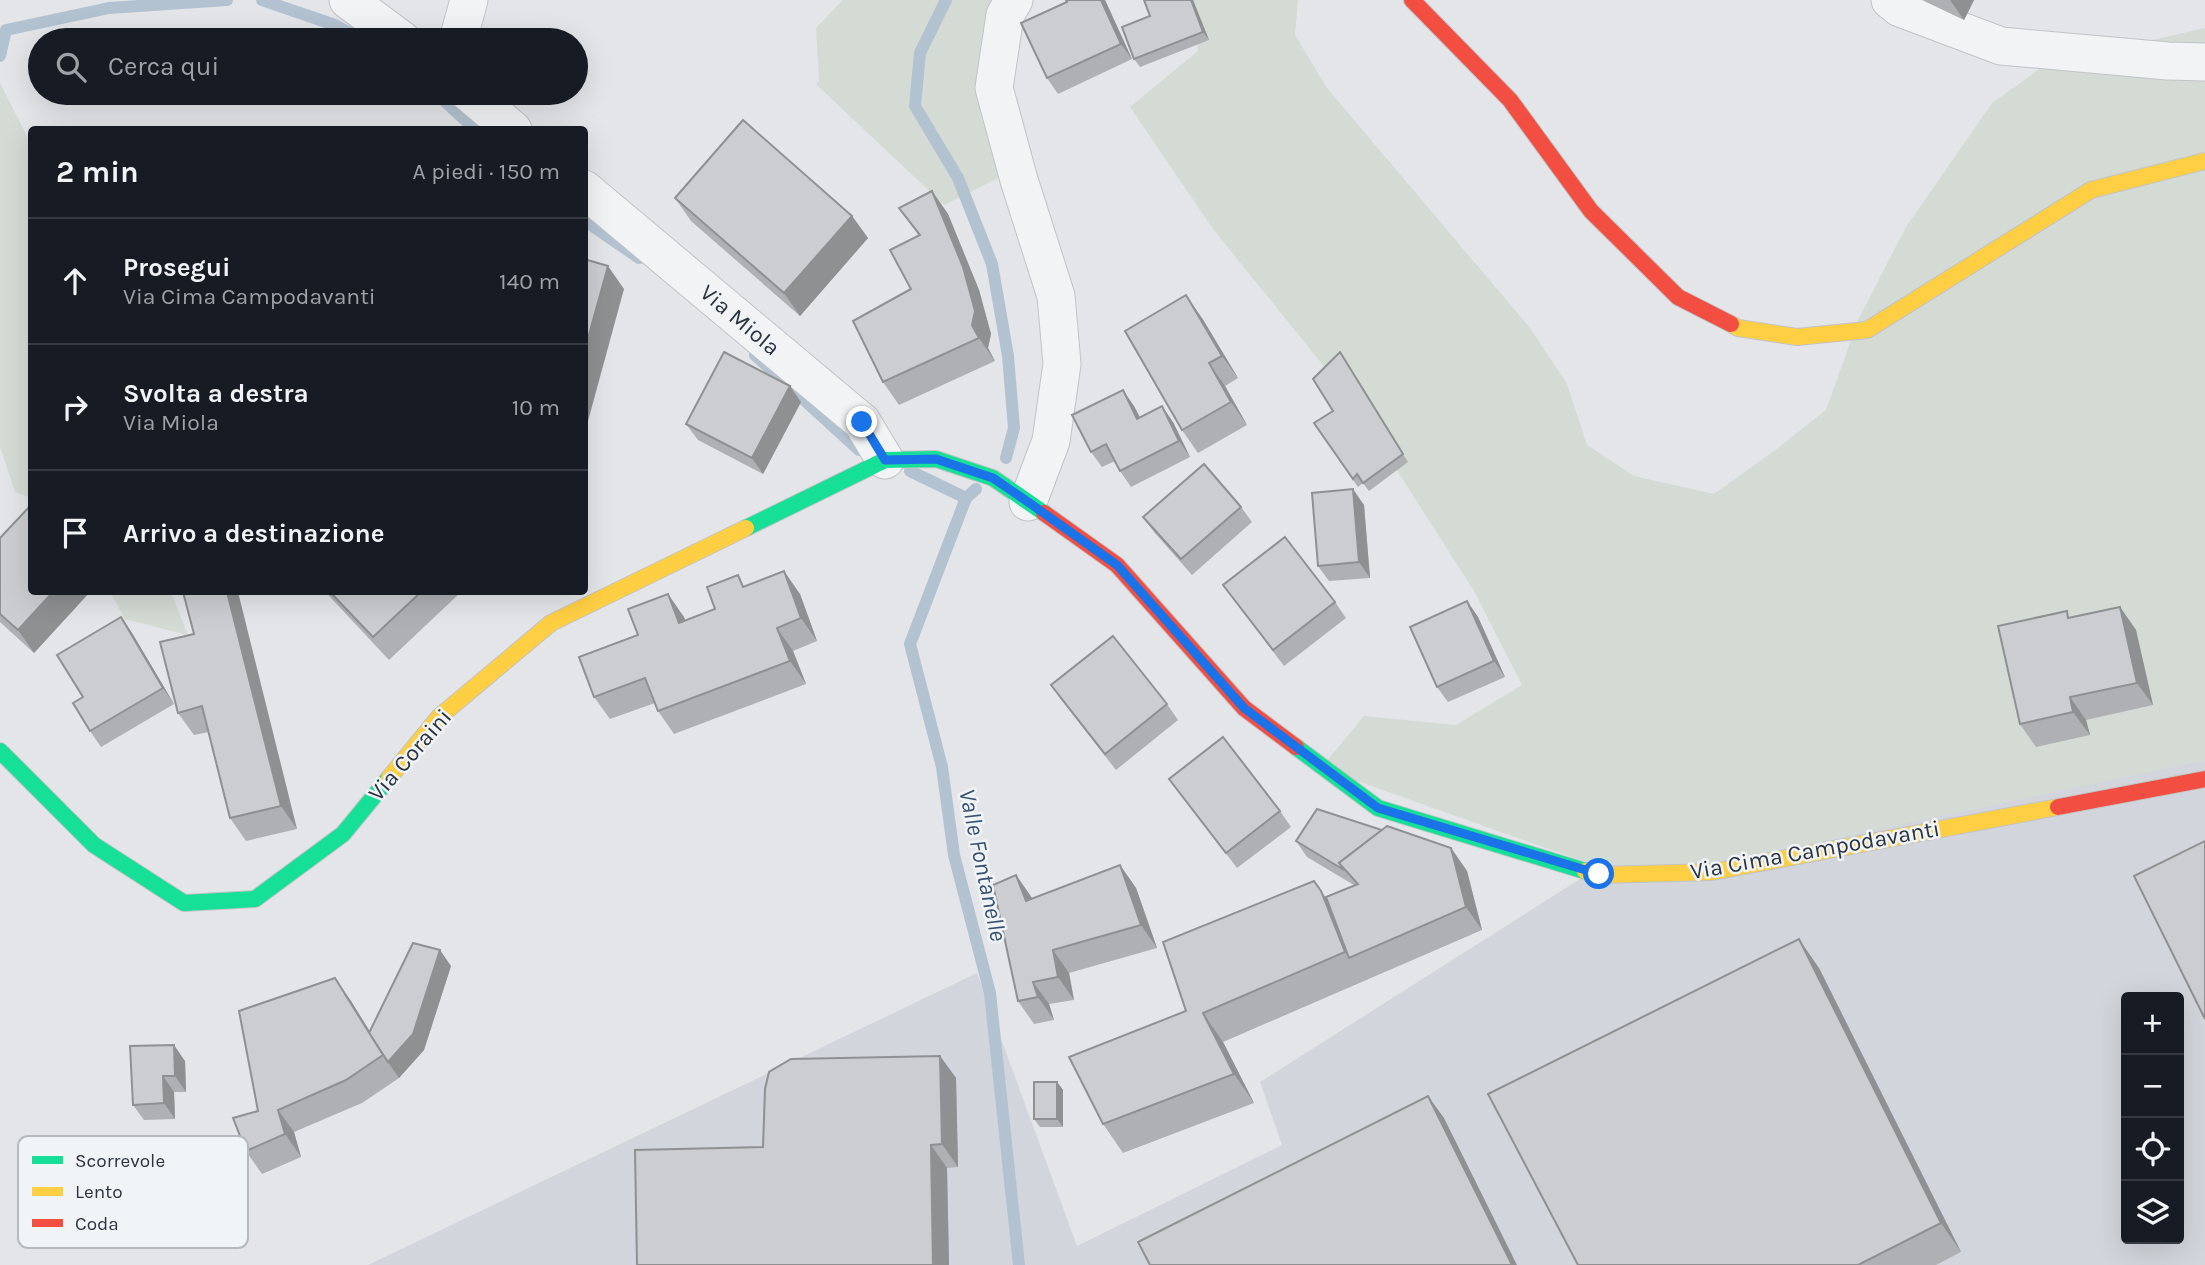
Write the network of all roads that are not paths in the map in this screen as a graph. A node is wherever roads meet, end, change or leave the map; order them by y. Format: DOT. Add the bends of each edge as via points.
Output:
graph roads {
  1 [pos="348,0"];
  2 [pos="470,0"];
  3 [pos="1014,0"];
  4 [pos="1412,0"];
  5 [pos="1890,0"];
  6 [pos="386,28"];
  7 [pos="462,28"];
  8 [pos="2205,62"];
  9 [pos="483,105"];
  10 [pos="508,126"];
  11 [pos="2205,161"];
  12 [pos="588,192"];
  13 [pos="885,460"];
  14 [pos="1028,502"];
  15 [pos="0,751"];
  16 [pos="2205,779"];
  1 -- 6 [label="street"];
  2 -- 7 [label="street"];
  3 -- 14 [label="street" via="1004,15 993,88 1056,296 1062,363 1051,441"];
  4 -- 11 [label="street" via="1510,100 1591,212 1678,297 1738,328 1797,337 1867,330 2091,190"];
  5 -- 8 [label="street" via="1900,8 2001,46"];
  9 -- 10 [label="street"];
  12 -- 13 [label="street, Via Miola" via="862,422"];
  13 -- 14 [label="street, Via Cima Campodavanti" via="936,459 993,478"];
  13 -- 15 [label="street, Via Coraini" via="551,623 439,717 343,834 255,899 184,903 94,845"];
  14 -- 16 [label="street, Via Cima Campodavanti" via="1117,565 1244,708 1378,808 1599,874 1712,872"];
}
